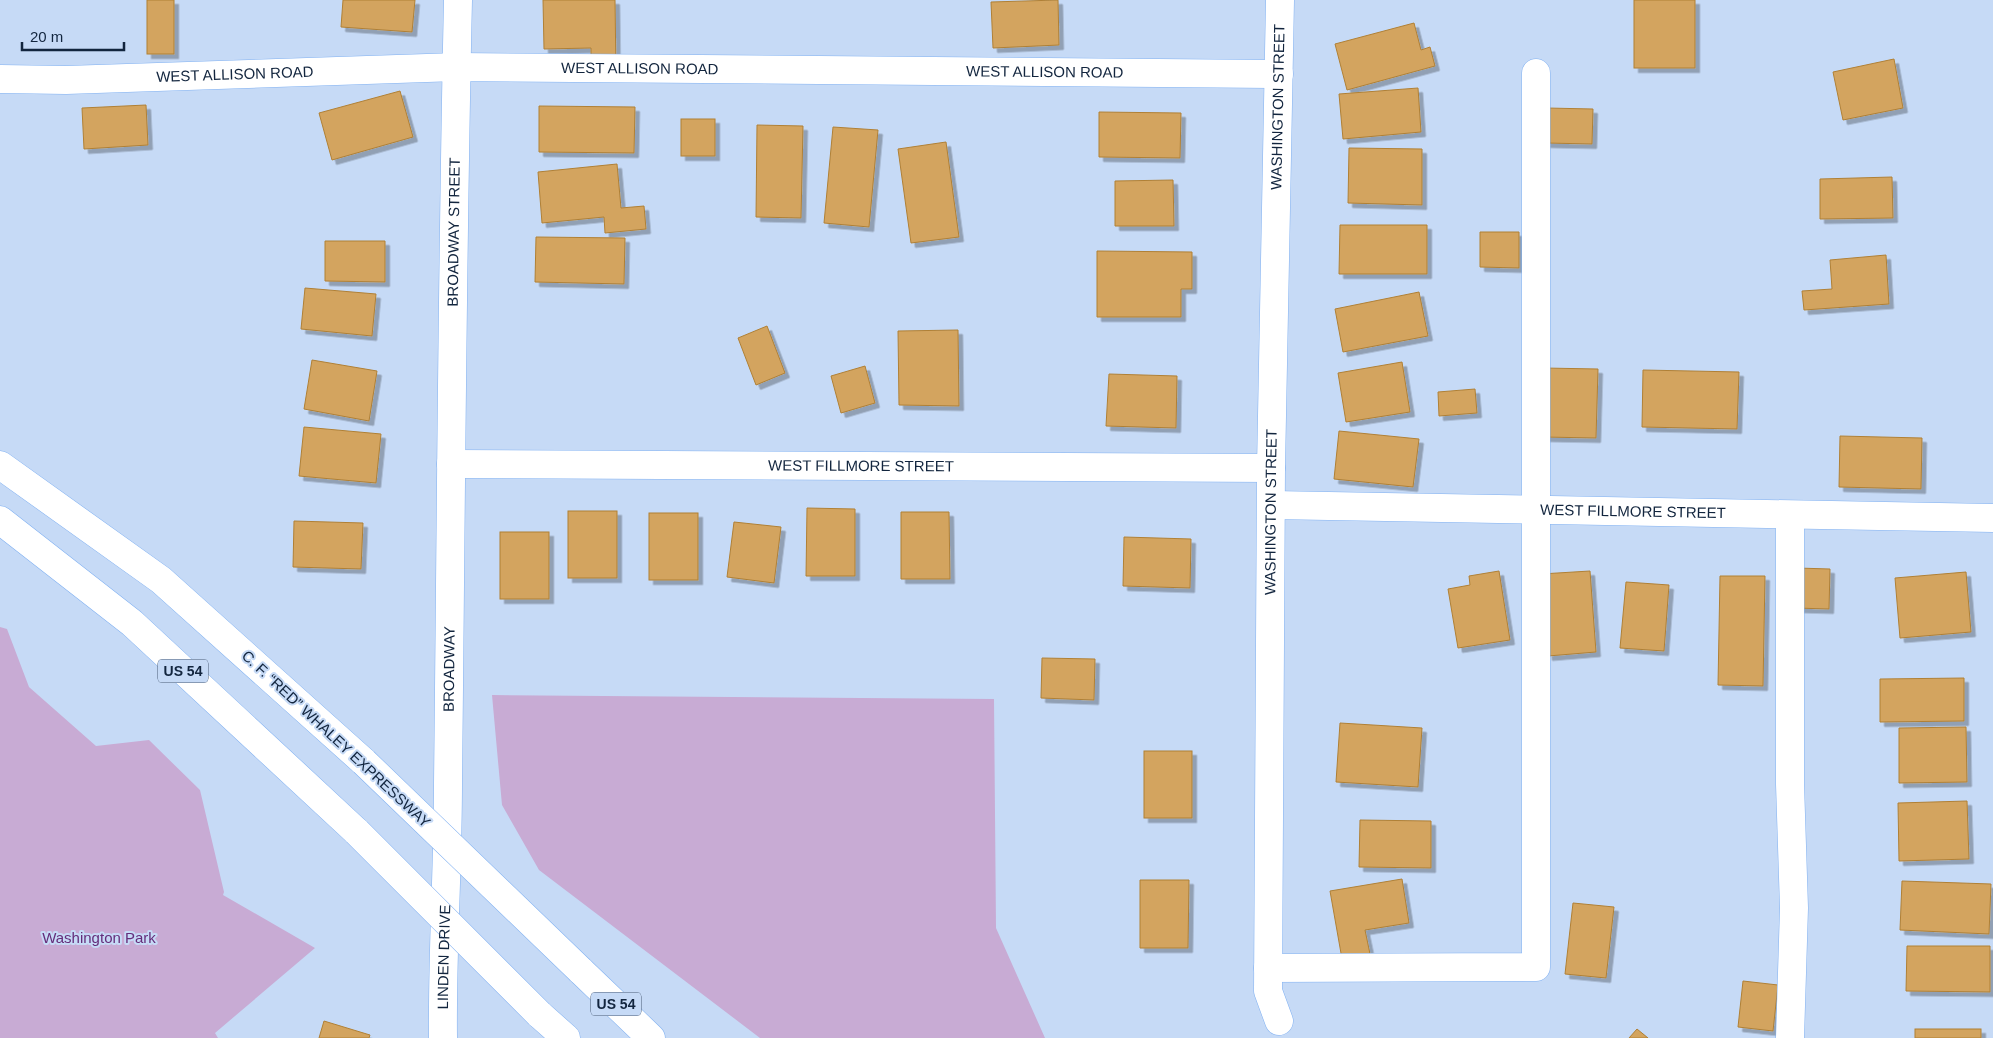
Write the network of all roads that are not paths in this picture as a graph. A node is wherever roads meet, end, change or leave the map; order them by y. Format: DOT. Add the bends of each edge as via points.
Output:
graph roads {
  1 [pos="458,0"];
  2 [pos="1280,0"];
  3 [pos="457,67"];
  4 [pos="1536,73"];
  5 [pos="1279,74"];
  6 [pos="0,80"];
  7 [pos="451,464"];
  8 [pos="0,465"];
  9 [pos="1271,468"];
  10 [pos="1272,505"];
  11 [pos="1537,510"];
  12 [pos="1790,515"];
  13 [pos="1993,518"];
  14 [pos="0,520"];
  15 [pos="448,875"];
  16 [pos="1268,968"];
  17 [pos="1279,1021"];
  18 [pos="443,1038"];
  19 [pos="566,1038"];
  20 [pos="651,1038"];
  21 [pos="1790,1038"];
  1 -- 3 [label="main road, BROADWAY STREET"];
  2 -- 5 [label="main road, WASHINGTON STREET"];
  3 -- 5 [label="main road, WEST ALLISON ROAD"];
  3 -- 6 [label="main road, WEST ALLISON ROAD"];
  3 -- 7 [label="main road, BROADWAY STREET"];
  4 -- 11 [label="main road"];
  5 -- 9 [label="main road, WASHINGTON STREET"];
  7 -- 9 [label="main road, WEST FILLMORE STREET"];
  7 -- 15 [label="main road, BROADWAY"];
  8 -- 20 [label="main road, C. F. “RED” WHALEY EXPRESSWAY / US 54, bridge" via="161,580 364,762"];
  9 -- 10 [label="main road, WASHINGTON STREET"];
  10 -- 11 [label="main road, WEST FILLMORE STREET"];
  10 -- 16 [label="main road, WASHINGTON STREET"];
  11 -- 12 [label="main road, WEST FILLMORE STREET"];
  11 -- 16 [label="main road" via="1536,967"];
  12 -- 13 [label="main road, WEST FILLMORE STREET"];
  12 -- 21 [label="main road" via="1790,784 1794,908"];
  14 -- 19 [label="main road, US 54, bridge" via="132,623 356,832"];
  15 -- 18 [label="main road, LINDEN DRIVE" via="442,961"];
  16 -- 17 [label="main road, WASHINGTON STREET" via="1268,991"];
}
